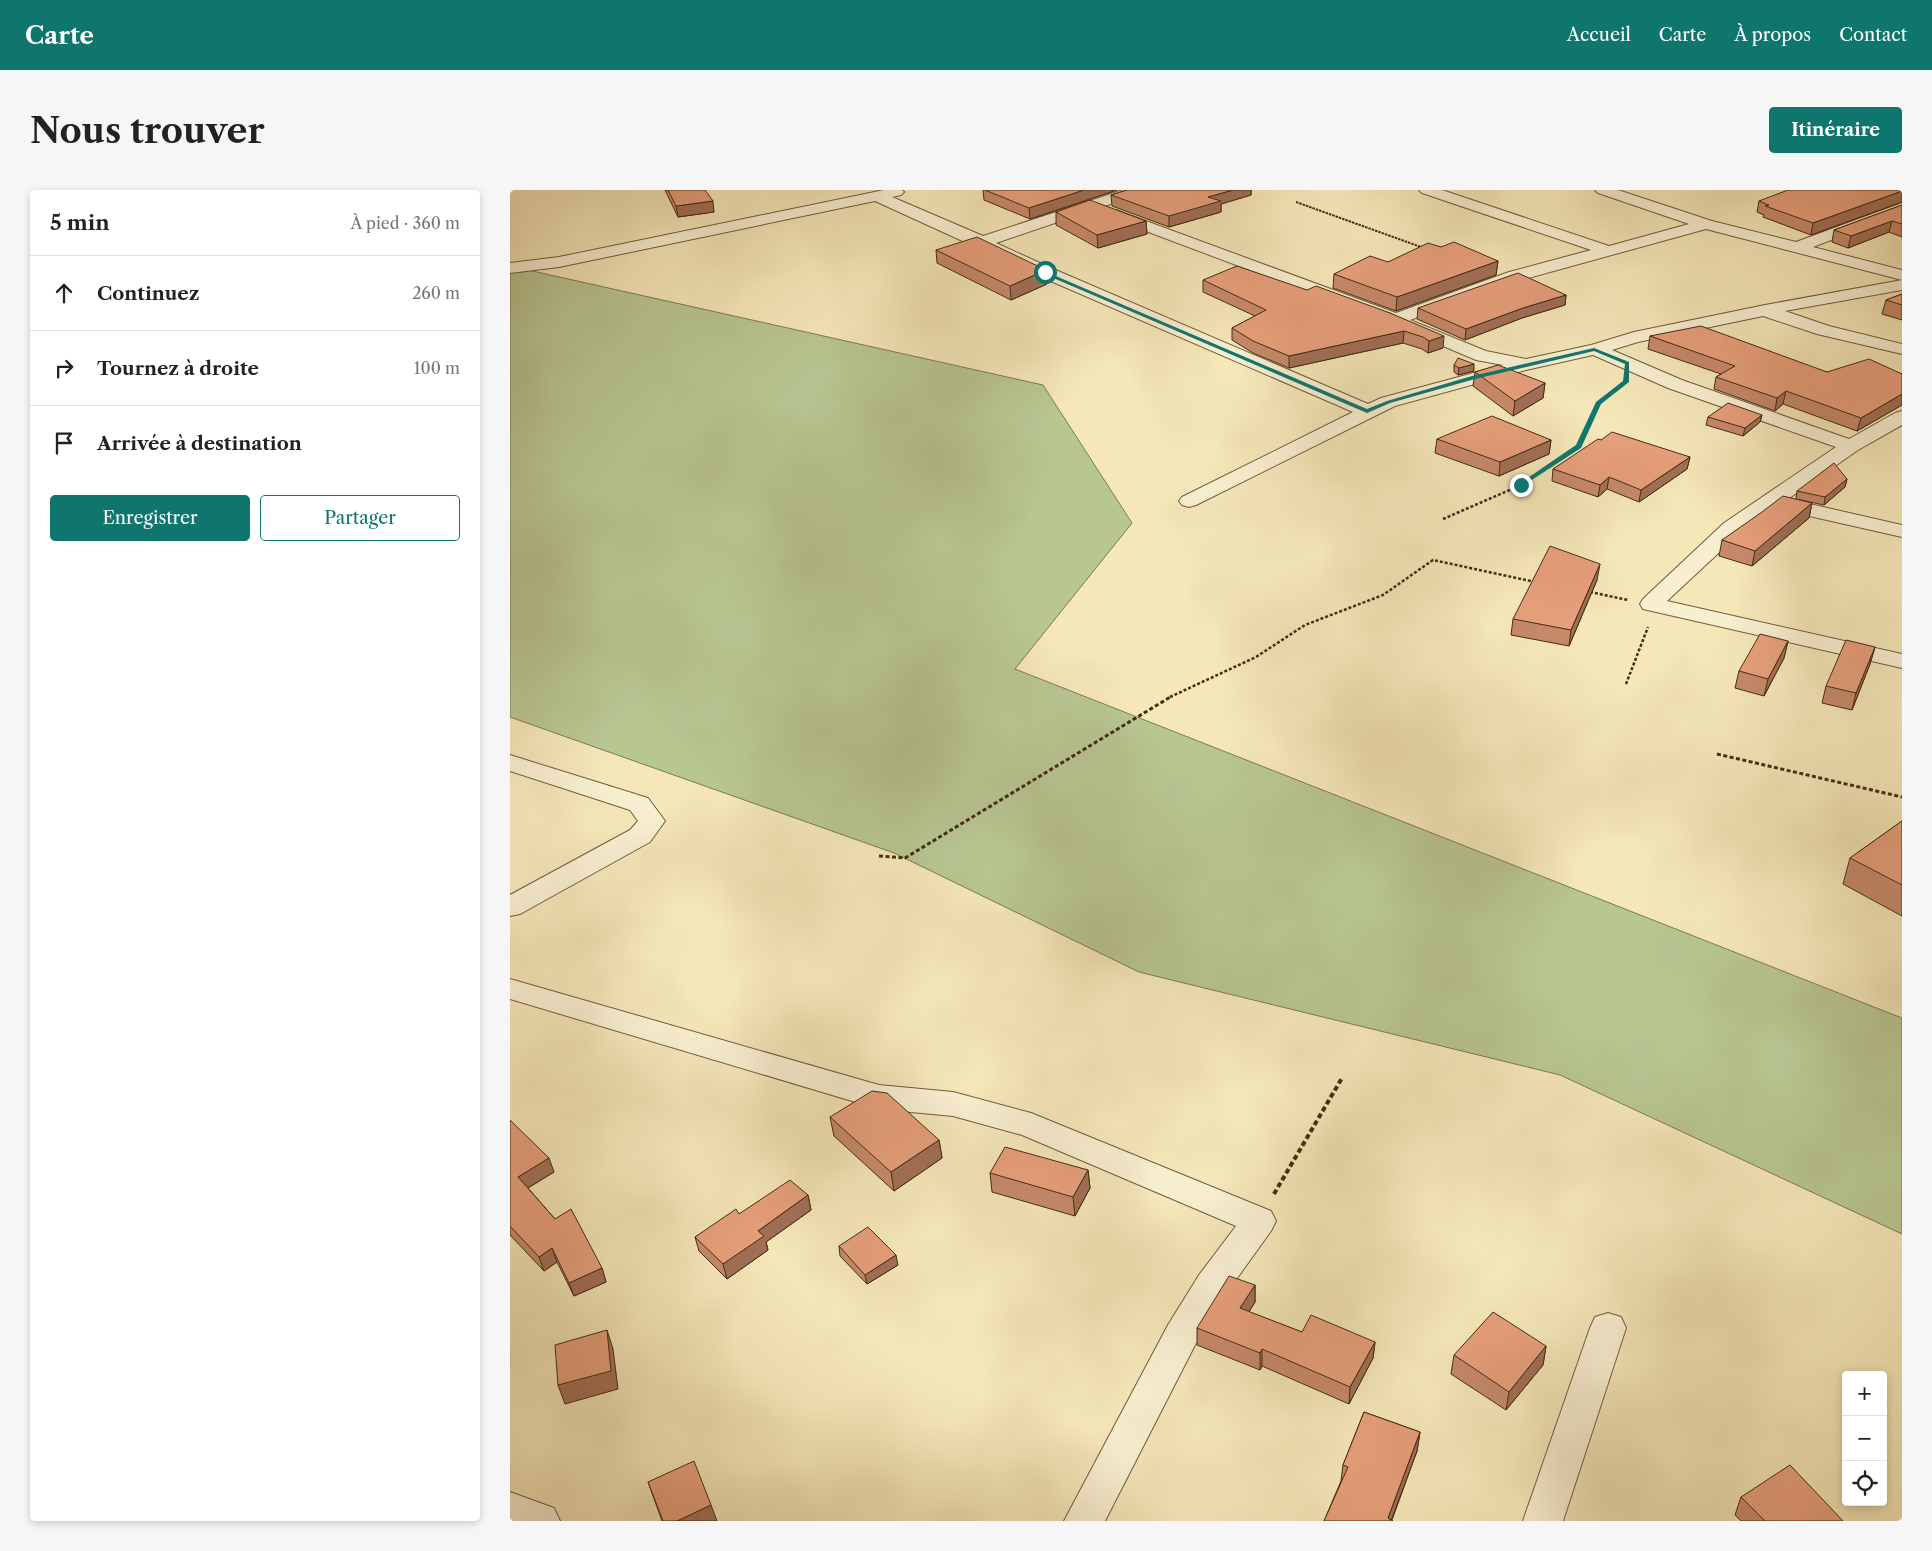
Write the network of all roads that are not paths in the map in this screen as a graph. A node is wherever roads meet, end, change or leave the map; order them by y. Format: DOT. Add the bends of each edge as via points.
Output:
graph roads {
  1 [pos="902,190"];
  2 [pos="1138,190"];
  3 [pos="1427,190"];
  4 [pos="1603,190"];
  5 [pos="819,195"];
  6 [pos="879,197"];
  7 [pos="834,205"];
  8 [pos="1092,206"];
  9 [pos="1902,208"];
  10 [pos="1706,224"];
  11 [pos="982,242"];
  12 [pos="1796,248"];
  13 [pos="1609,251"];
  14 [pos="510,268"];
  15 [pos="1902,276"];
  16 [pos="1902,285"];
  17 [pos="1765,310"];
  18 [pos="1396,319"];
  19 [pos="1594,349"];
  20 [pos="1902,349"];
  21 [pos="1482,356"];
  22 [pos="1527,364"];
  23 [pos="1487,374"];
  24 [pos="1367,411"];
  25 [pos="1902,418"];
  26 [pos="1851,446"];
  27 [pos="1189,501"];
  28 [pos="1770,501"];
  29 [pos="1902,531"];
  30 [pos="1902,661"];
  31 [pos="510,763"];
  32 [pos="510,907"];
  33 [pos="510,989"];
  34 [pos="1608,1328"];
  35 [pos="510,1510"];
  36 [pos="540,1521"];
  37 [pos="1084,1521"];
  38 [pos="1543,1521"];
  1 -- 6 [label="street"];
  2 -- 8 [label="street"];
  3 -- 13 [label="street"];
  4 -- 10 [label="street"];
  5 -- 7 [label="street"];
  6 -- 7 [label="street"];
  6 -- 11 [label="street"];
  7 -- 14 [label="street" via="559,262"];
  8 -- 11 [label="street"];
  8 -- 18 [label="street"];
  9 -- 12 [label="street"];
  10 -- 12 [label="street"];
  10 -- 13 [label="street"];
  11 -- 24 [label="street"];
  12 -- 15 [label="street"];
  13 -- 18 [label="street" via="1515,276"];
  16 -- 17 [label="street"];
  17 -- 19 [label="street" via="1634,337"];
  17 -- 20 [label="street" via="1823,330"];
  18 -- 21 [label="street"];
  19 -- 22 [label="street"];
  19 -- 26 [label="street" via="1675,384"];
  21 -- 22 [label="street"];
  21 -- 23 [label="street"];
  22 -- 23 [label="street"];
  23 -- 24 [label="street"];
  24 -- 27 [label="street"];
  25 -- 26 [label="street"];
  26 -- 28 [label="street"];
  28 -- 29 [label="street"];
  28 -- 30 [label="street" via="1732,528 1651,604"];
  31 -- 32 [label="street" via="639,804 652,821 640,836"];
  33 -- 37 [label="street" via="879,1097 953,1104 1031,1125 1259,1221 1212,1285 1181,1336"];
  34 -- 38 [label="street"];
  35 -- 36 [label="street"];
}
